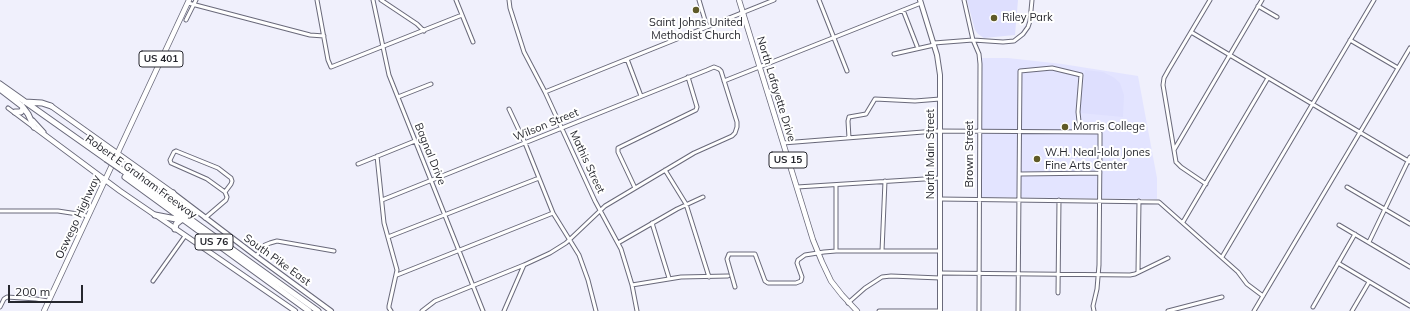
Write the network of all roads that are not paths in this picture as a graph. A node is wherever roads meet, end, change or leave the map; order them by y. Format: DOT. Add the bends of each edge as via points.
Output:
graph roads {
  1 [pos="196,0"];
  2 [pos="317,0"];
  3 [pos="373,0"];
  4 [pos="382,0"];
  5 [pos="456,0"];
  6 [pos="509,0"];
  7 [pos="699,0"];
  8 [pos="739,0"];
  9 [pos="774,0"];
  10 [pos="819,0"];
  11 [pos="964,0"];
  12 [pos="1032,0"];
  13 [pos="1210,0"];
  14 [pos="1262,0"];
  15 [pos="1374,0"];
  16 [pos="921,1"];
  17 [pos="188,2"];
  18 [pos="194,5"];
  19 [pos="1258,6"];
  20 [pos="903,10"];
  21 [pos="743,13"];
  22 [pos="462,15"];
  23 [pos="1277,17"];
  24 [pos="186,20"];
  25 [pos="707,27"];
  26 [pos="424,31"];
  27 [pos="1191,32"];
  28 [pos="324,36"];
  29 [pos="834,37"];
  30 [pos="973,40"];
  31 [pos="1350,40"];
  32 [pos="473,42"];
  33 [pos="934,44"];
  34 [pos="917,46"];
  35 [pos="383,47"];
  36 [pos="1410,48"];
  37 [pos="894,54"];
  38 [pos="1229,55"];
  39 [pos="627,59"];
  40 [pos="759,67"];
  41 [pos="1398,68"];
  42 [pos="847,71"];
  43 [pos="688,77"];
  44 [pos="1268,78"];
  45 [pos="724,81"];
  46 [pos="0,84"];
  47 [pos="431,84"];
  48 [pos="0,88"];
  49 [pos="545,92"];
  50 [pos="641,96"];
  51 [pos="398,97"];
  52 [pos="940,99"];
  53 [pos="23,104"];
  54 [pos="1312,104"];
  55 [pos="53,106"];
  56 [pos="8,108"];
  57 [pos="509,109"];
  58 [pos="15,112"];
  59 [pos="30,118"];
  60 [pos="34,127"];
  61 [pos="561,128"];
  62 [pos="940,131"];
  63 [pos="980,131"];
  64 [pos="1020,131"];
  65 [pos="1080,131"];
  66 [pos="1360,132"];
  67 [pos="849,138"];
  68 [pos="52,141"];
  69 [pos="415,141"];
  70 [pos="525,143"];
  71 [pos="783,143"];
  72 [pos="1174,150"];
  73 [pos="118,153"];
  74 [pos="377,156"];
  75 [pos="1410,157"];
  76 [pos="105,160"];
  77 [pos="1409,161"];
  78 [pos="358,164"];
  79 [pos="665,170"];
  80 [pos="1100,173"];
  81 [pos="1020,174"];
  82 [pos="539,178"];
  83 [pos="940,178"];
  84 [pos="105,180"];
  85 [pos="154,180"];
  86 [pos="431,180"];
  87 [pos="885,181"];
  88 [pos="836,184"];
  89 [pos="1206,184"];
  90 [pos="797,187"];
  91 [pos="1346,187"];
  92 [pos="635,188"];
  93 [pos="225,192"];
  94 [pos="173,193"];
  95 [pos="703,197"];
  96 [pos="382,200"];
  97 [pos="940,200"];
  98 [pos="979,200"];
  99 [pos="1019,200"];
  100 [pos="1059,200"];
  101 [pos="1099,200"];
  102 [pos="1139,201"];
  103 [pos="178,203"];
  104 [pos="686,204"];
  105 [pos="191,208"];
  106 [pos="1385,209"];
  107 [pos="600,210"];
  108 [pos="0,211"];
  109 [pos="553,213"];
  110 [pos="155,215"];
  111 [pos="445,215"];
  112 [pos="88,217"];
  113 [pos="205,218"];
  114 [pos="184,219"];
  115 [pos="1183,222"];
  116 [pos="652,223"];
  117 [pos="1410,224"];
  118 [pos="1339,225"];
  119 [pos="175,229"];
  120 [pos="1355,234"];
  121 [pos="185,236"];
  122 [pos="388,237"];
  123 [pos="570,241"];
  124 [pos="1368,242"];
  125 [pos="618,243"];
  126 [pos="459,250"];
  127 [pos="334,251"];
  128 [pos="836,251"];
  129 [pos="882,251"];
  130 [pos="940,251"];
  131 [pos="818,252"];
  132 [pos="256,256"];
  133 [pos="1222,257"];
  134 [pos="1168,258"];
  135 [pos="1338,263"];
  136 [pos="524,265"];
  137 [pos="1410,267"];
  138 [pos="1138,272"];
  139 [pos="979,274"];
  140 [pos="1018,274"];
  141 [pos="1058,274"];
  142 [pos="1098,274"];
  143 [pos="397,275"];
  144 [pos="728,276"];
  145 [pos="940,276"];
  146 [pos="709,277"];
  147 [pos="669,278"];
  148 [pos="154,281"];
  149 [pos="1369,282"];
  150 [pos="632,285"];
  151 [pos="473,286"];
  152 [pos="735,287"];
  153 [pos="1058,293"];
  154 [pos="1222,296"];
  155 [pos="1263,296"];
  156 [pos="48,302"];
  157 [pos="848,303"];
  158 [pos="1410,306"];
  159 [pos="0,307"];
  160 [pos="1313,307"];
  161 [pos="390,310"];
  162 [pos="44,311"];
  163 [pos="296,311"];
  164 [pos="309,311"];
  165 [pos="318,311"];
  166 [pos="331,311"];
  167 [pos="422,311"];
  168 [pos="483,311"];
  169 [pos="504,311"];
  170 [pos="596,311"];
  171 [pos="637,311"];
  172 [pos="856,311"];
  173 [pos="879,311"];
  174 [pos="940,311"];
  175 [pos="979,311"];
  176 [pos="1018,311"];
  177 [pos="1094,311"];
  178 [pos="1168,311"];
  179 [pos="1254,311"];
  180 [pos="1352,311"];
  1 -- 18 [label="street"];
  2 -- 28 [label="street"];
  3 -- 35 [label="street, Bagnal Drive"];
  4 -- 26 [label="street"];
  5 -- 22 [label="street"];
  6 -- 49 [label="street, Mathis Street" via="522,45"];
  7 -- 25 [label="street"];
  8 -- 21 [label="main road, North Lafayette Drive / US 15"];
  9 -- 21 [label="street"];
  10 -- 29 [label="street"];
  11 -- 30 [label="street, Brown Street"];
  12 -- 30 [label="street" via="1030,21 1017,39 1007,42"];
  13 -- 27 [label="street"];
  14 -- 19 [label="street"];
  15 -- 31 [label="street"];
  16 -- 20 [label="street"];
  16 -- 33 [label="street, North Main Street"];
  17 -- 18 [label="street"];
  17 -- 73 [label="main road, Oswego Highway / US 401"];
  18 -- 24 [label="street"];
  18 -- 28 [label="street" via="310,35"];
  19 -- 23 [label="street"];
  19 -- 38 [label="street"];
  20 -- 29 [label="street"];
  20 -- 34 [label="street"];
  21 -- 25 [label="street"];
  21 -- 40 [label="main road, North Lafayette Drive / US 15"];
  22 -- 26 [label="street"];
  22 -- 32 [label="street"];
  25 -- 39 [label="street"];
  26 -- 35 [label="street"];
  27 -- 38 [label="street"];
  27 -- 72 [label="street" via="1163,83"];
  28 -- 35 [label="street" via="331,66"];
  29 -- 40 [label="street"];
  29 -- 42 [label="street"];
  30 -- 33 [label="street"];
  30 -- 63 [label="street, Brown Street" via="980,59"];
  31 -- 41 [label="street"];
  31 -- 54 [label="street"];
  33 -- 37 [label="street"];
  33 -- 52 [label="street, North Main Street" via="939,65"];
  35 -- 51 [label="street, Bagnal Drive" via="389,75"];
  36 -- 41 [label="street"];
  38 -- 44 [label="street"];
  38 -- 72 [label="street"];
  39 -- 49 [label="street"];
  39 -- 50 [label="street"];
  40 -- 45 [label="street"];
  40 -- 71 [label="main road, North Lafayette Drive / US 15"];
  41 -- 66 [label="street"];
  43 -- 45 [label="street, Wilson Street" via="718,68"];
  43 -- 50 [label="street, Wilson Street"];
  43 -- 92 [label="street" via="696,110 618,148"];
  44 -- 54 [label="street"];
  44 -- 89 [label="street"];
  45 -- 79 [label="street" via="737,122 737,130 732,136 698,151"];
  46 -- 53 [label="highway, US 76"];
  47 -- 51 [label="street"];
  48 -- 53 [label="highway"];
  48 -- 76 [label="highway, Robert E Graham Freeway / US 76"];
  49 -- 61 [label="street, Mathis Street"];
  50 -- 61 [label="street, Wilson Street"];
  51 -- 69 [label="street, Bagnal Drive"];
  52 -- 62 [label="street, North Main Street"];
  52 -- 67 [label="street" via="875,99 866,114 849,117"];
  53 -- 55 [label="highway" via="42,103"];
  53 -- 58 [label="highway" via="21,112"];
  53 -- 59 [label="highway"];
  53 -- 76 [label="highway, Robert E Graham Freeway / US 76"];
  54 -- 66 [label="street"];
  54 -- 133 [label="street"];
  55 -- 73 [label="main road, South Pike East"];
  56 -- 58 [label="street"];
  57 -- 70 [label="street"];
  58 -- 59 [label="street"];
  58 -- 60 [label="street"];
  59 -- 60 [label="highway"];
  59 -- 68 [label="street"];
  60 -- 68 [label="main road"];
  61 -- 70 [label="street, Wilson Street"];
  61 -- 107 [label="street, Mathis Street"];
  62 -- 63 [label="street"];
  62 -- 67 [label="street"];
  62 -- 83 [label="street, North Main Street"];
  63 -- 64 [label="street"];
  63 -- 98 [label="street, Brown Street"];
  64 -- 65 [label="street"];
  64 -- 65 [label="street" via="1020,71 1052,68 1081,75 1078,112"];
  64 -- 81 [label="street"];
  65 -- 80 [label="street" via="1100,133"];
  66 -- 77 [label="street"];
  66 -- 155 [label="street"];
  67 -- 71 [label="street"];
  68 -- 84 [label="main road"];
  69 -- 74 [label="street"];
  69 -- 86 [label="street, Bagnal Drive"];
  70 -- 82 [label="street"];
  70 -- 86 [label="street, Wilson Street"];
  71 -- 90 [label="main road, North Lafayette Drive / US 15"];
  72 -- 89 [label="street" via="1179,166"];
  73 -- 84 [label="main road, Oswego Highway / US 401"];
  73 -- 85 [label="main road, South Pike East"];
  74 -- 78 [label="street"];
  74 -- 96 [label="street"];
  75 -- 77 [label="street"];
  76 -- 114 [label="highway, Robert E Graham Freeway / US 76, bridge"];
  77 -- 106 [label="street"];
  79 -- 92 [label="street"];
  79 -- 104 [label="street"];
  80 -- 81 [label="street"];
  80 -- 101 [label="street"];
  81 -- 99 [label="street"];
  82 -- 109 [label="street"];
  82 -- 111 [label="street"];
  83 -- 87 [label="street"];
  83 -- 97 [label="street, North Main Street"];
  84 -- 110 [label="main road"];
  84 -- 112 [label="main road, Oswego Highway / US 401"];
  85 -- 94 [label="main road, South Pike East"];
  85 -- 103 [label="street, South Pike East"];
  86 -- 96 [label="street, Wilson Street"];
  86 -- 111 [label="street, Bagnal Drive"];
  87 -- 88 [label="street"];
  87 -- 129 [label="street"];
  88 -- 90 [label="street"];
  88 -- 128 [label="street"];
  89 -- 115 [label="street"];
  90 -- 131 [label="main road, North Lafayette Drive / US 15"];
  91 -- 106 [label="street"];
  92 -- 107 [label="street"];
  93 -- 93 [label="street" via="207,179 171,163 174,152 218,168 229,176 232,182"];
  93 -- 113 [label="street" via="226,200"];
  94 -- 103 [label="highway"];
  94 -- 105 [label="street, South Pike East"];
  95 -- 104 [label="street"];
  96 -- 122 [label="street"];
  97 -- 98 [label="street"];
  97 -- 130 [label="street, North Main Street"];
  98 -- 99 [label="street"];
  98 -- 139 [label="street, Brown Street"];
  99 -- 100 [label="street"];
  99 -- 140 [label="street"];
  100 -- 101 [label="street"];
  100 -- 141 [label="street"];
  101 -- 102 [label="street"];
  101 -- 142 [label="street"];
  102 -- 115 [label="street" via="1160,202"];
  102 -- 138 [label="street"];
  103 -- 105 [label="street, South Pike East"];
  103 -- 114 [label="highway"];
  104 -- 116 [label="street"];
  104 -- 146 [label="street"];
  105 -- 113 [label="street, South Pike East"];
  105 -- 114 [label="highway" via="186,212"];
  106 -- 117 [label="street"];
  106 -- 124 [label="street"];
  107 -- 123 [label="street"];
  107 -- 125 [label="street, Mathis Street"];
  108 -- 112 [label="street" via="58,211"];
  109 -- 123 [label="street"];
  109 -- 126 [label="street"];
  110 -- 114 [label="highway"];
  110 -- 119 [label="street"];
  111 -- 122 [label="street"];
  111 -- 126 [label="street, Bagnal Drive"];
  112 -- 156 [label="main road, Oswego Highway / US 401"];
  113 -- 132 [label="street, South Pike East"];
  114 -- 119 [label="highway" via="176,224"];
  114 -- 164 [label="highway, Robert E Graham Freeway / US 76"];
  114 -- 165 [label="highway, Robert E Graham Freeway / US 76"];
  115 -- 133 [label="street"];
  116 -- 125 [label="street"];
  116 -- 147 [label="street"];
  118 -- 120 [label="street"];
  119 -- 121 [label="street"];
  120 -- 124 [label="street"];
  120 -- 135 [label="street"];
  121 -- 148 [label="street"];
  121 -- 163 [label="street"];
  122 -- 143 [label="street"];
  123 -- 136 [label="street"];
  123 -- 170 [label="street" via="583,265"];
  124 -- 137 [label="street"];
  125 -- 150 [label="street, Mathis Street"];
  126 -- 143 [label="street"];
  126 -- 151 [label="street, Bagnal Drive"];
  127 -- 132 [label="street" via="276,241 265,245"];
  128 -- 129 [label="street"];
  128 -- 131 [label="street"];
  129 -- 130 [label="street"];
  130 -- 145 [label="street, North Main Street"];
  131 -- 152 [label="street" via="805,255 798,260 802,277 801,281 796,283 768,283 755,254 729,254 727,259"];
  131 -- 157 [label="main road, North Lafayette Drive / US 15" via="831,280"];
  132 -- 166 [label="street, South Pike East"];
  133 -- 155 [label="street" via="1247,284"];
  134 -- 138 [label="street"];
  135 -- 149 [label="street"];
  135 -- 160 [label="street"];
  136 -- 151 [label="street"];
  136 -- 169 [label="street"];
  138 -- 142 [label="street" via="1130,275"];
  139 -- 140 [label="street"];
  139 -- 145 [label="street"];
  139 -- 175 [label="street, Brown Street"];
  140 -- 141 [label="street"];
  140 -- 176 [label="street"];
  141 -- 142 [label="street"];
  141 -- 153 [label="street"];
  142 -- 177 [label="street"];
  143 -- 161 [label="street"];
  144 -- 146 [label="street"];
  145 -- 157 [label="street" via="882,277"];
  145 -- 174 [label="street, North Main Street"];
  146 -- 147 [label="street"];
  147 -- 150 [label="street"];
  149 -- 158 [label="street"];
  149 -- 180 [label="street"];
  150 -- 171 [label="street, Mathis Street"];
  151 -- 167 [label="street" via="435,301"];
  151 -- 168 [label="street, Bagnal Drive"];
  154 -- 178 [label="street"];
  155 -- 179 [label="street"];
  156 -- 159 [label="street" via="7,297"];
  156 -- 162 [label="main road, Oswego Highway / US 401"];
  157 -- 172 [label="main road, North Lafayette Drive / US 15"];
  173 -- 174 [label="street"];
}
